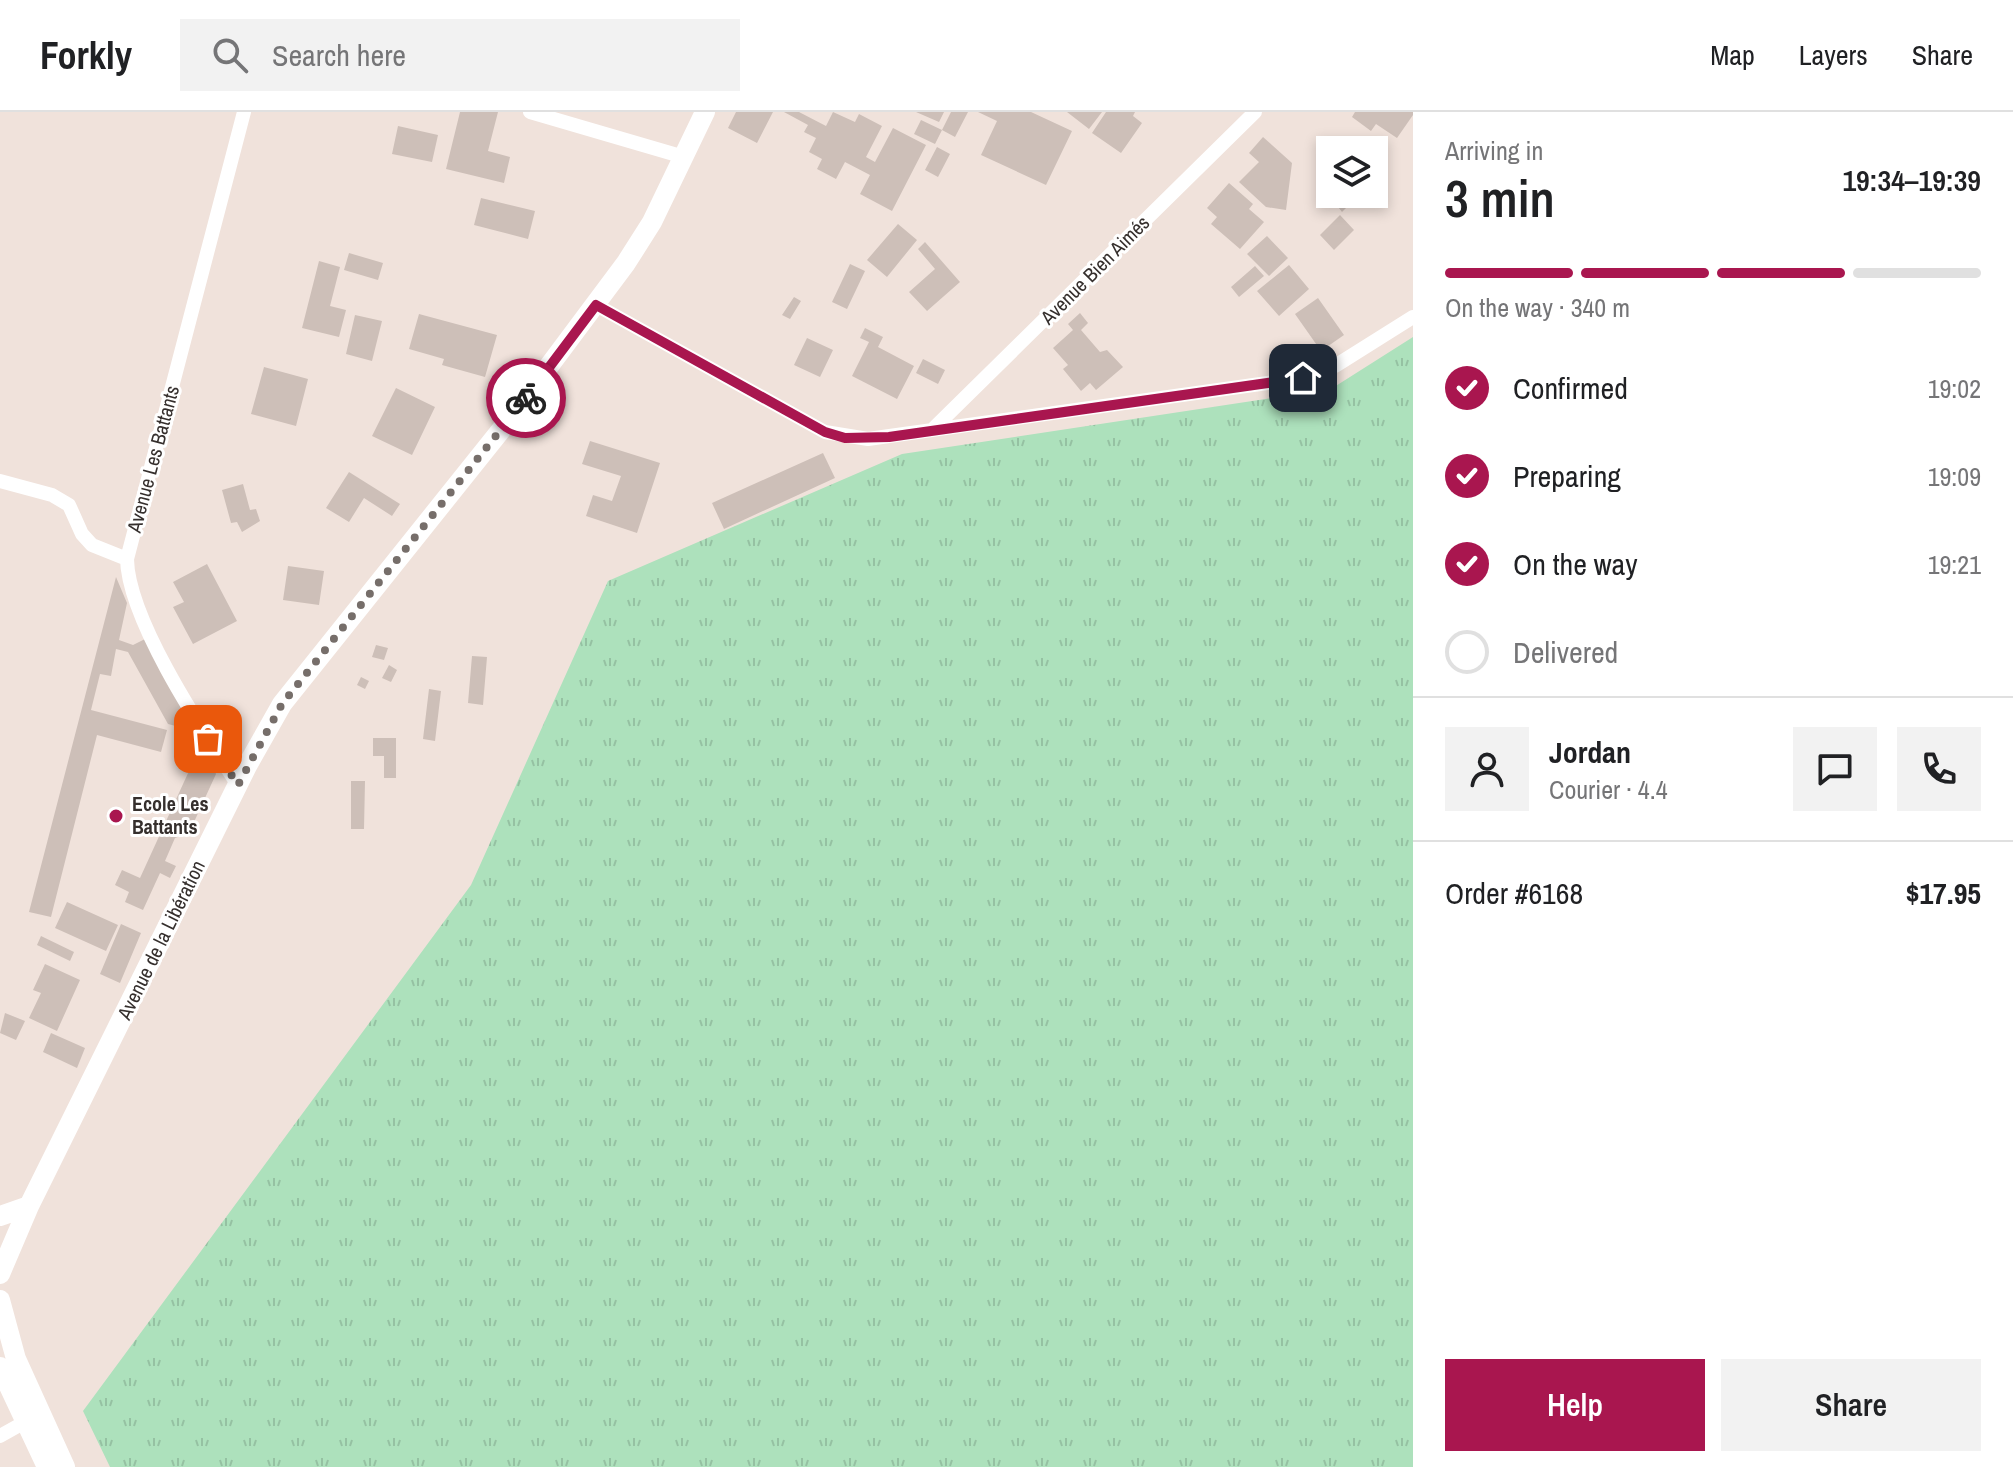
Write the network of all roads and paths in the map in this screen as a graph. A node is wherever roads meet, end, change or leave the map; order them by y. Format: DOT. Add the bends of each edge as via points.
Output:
graph roads {
  1 [pos="244,112"];
  2 [pos="530,112"];
  3 [pos="705,112"];
  4 [pos="1255,112"];
  5 [pos="684,157"];
  6 [pos="596,305"];
  7 [pos="1413,317"];
  8 [pos="934,429"];
  9 [pos="0,481"];
  10 [pos="127,559"];
  11 [pos="238,785"];
  12 [pos="29,1206"];
  13 [pos="0,1216"];
  14 [pos="0,1274"];
  15 [pos="0,1300"];
  16 [pos="0,1367"];
  17 [pos="25,1422"];
  18 [pos="0,1436"];
  19 [pos="47,1467"];
  20 [pos="65,1467"];
  1 -- 10 [label="street, Avenue Les Battants"];
  2 -- 5 [label="street"];
  3 -- 5 [label="street, Avenue de la Libération"];
  4 -- 8 [label="street, Avenue Bien Aimés"];
  5 -- 6 [label="street, Avenue de la Libération" via="652,222"];
  6 -- 8 [label="street" via="825,432 868,439"];
  6 -- 11 [label="street, Avenue de la Libération" via="282,704"];
  7 -- 8 [label="street" via="1335,366 1303,378"];
  9 -- 10 [label="street" via="69,505 92,545"];
  10 -- 11 [label="street, Avenue Les Battants" via="132,596 193,716"];
  11 -- 12 [label="street, Avenue de la Libération"];
  12 -- 13 [label="street"];
  12 -- 14 [label="street, Avenue de la Libération"];
  15 -- 20 [label="street" via="16,1359"];
  16 -- 17 [label="street"];
  17 -- 18 [label="street"];
  17 -- 19 [label="street"];
}
